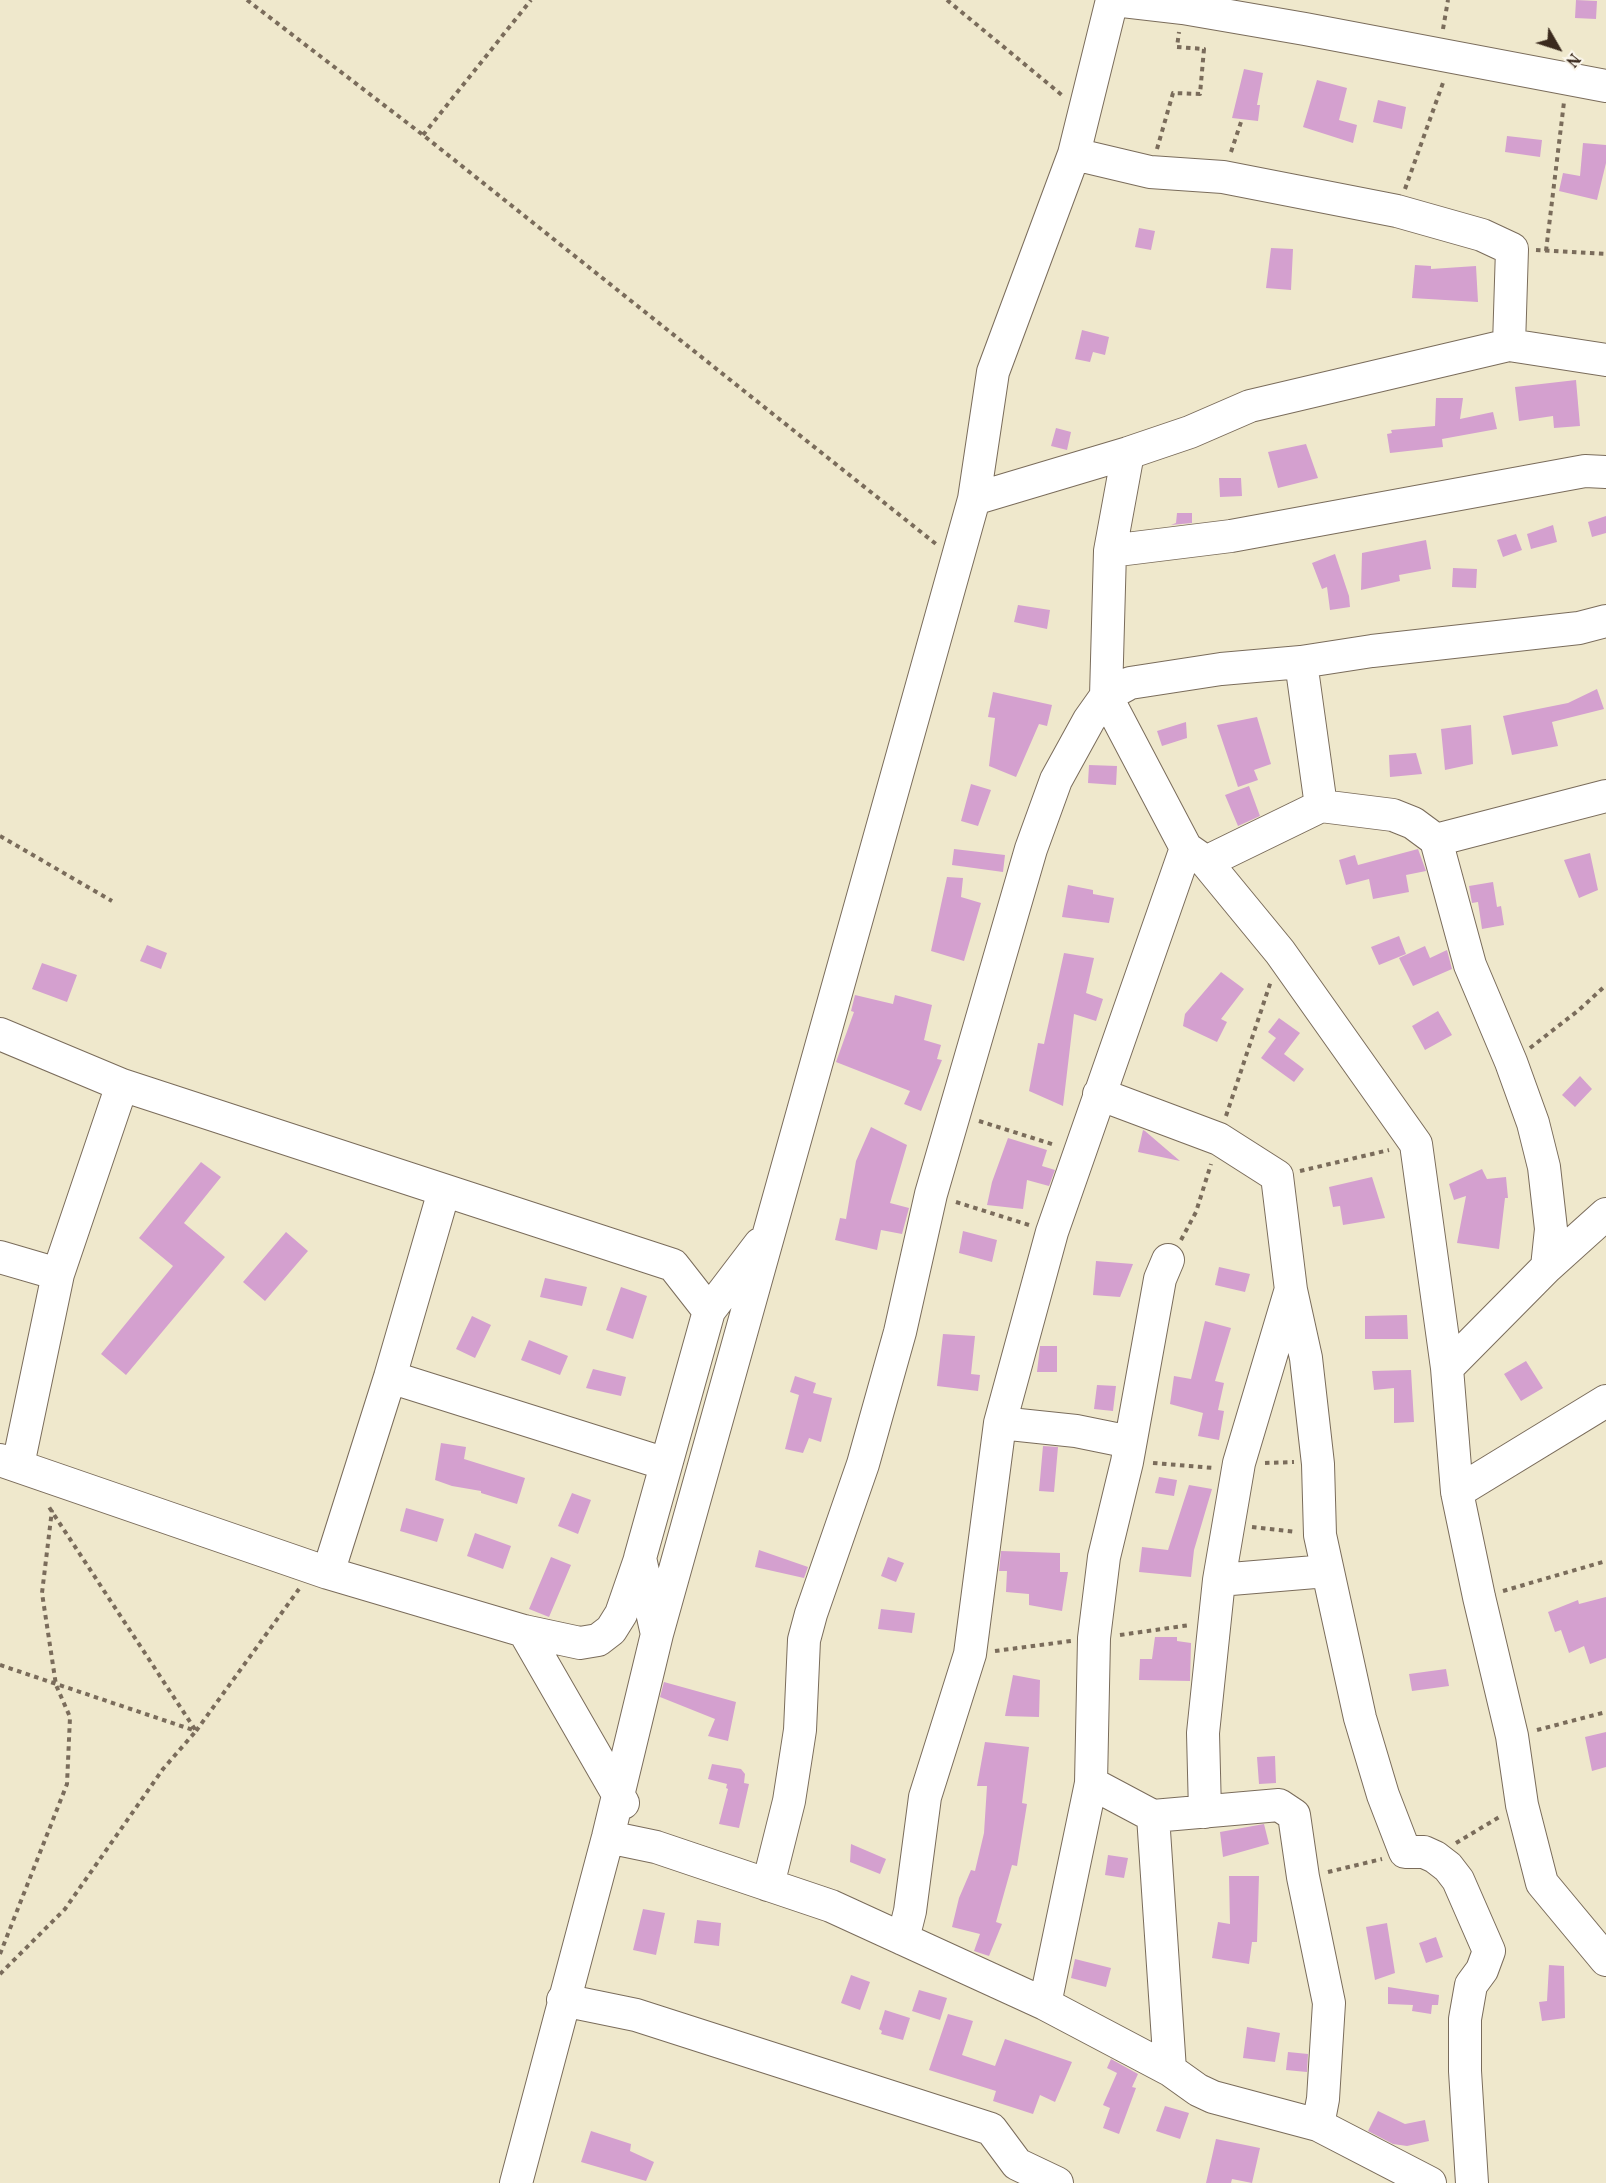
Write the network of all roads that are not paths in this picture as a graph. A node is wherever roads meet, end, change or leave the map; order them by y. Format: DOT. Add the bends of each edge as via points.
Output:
graph roads {
  1 [pos="1113,0"];
  2 [pos="1606,86"];
  3 [pos="1074,154"];
  4 [pos="1509,345"];
  5 [pos="1606,360"];
  6 [pos="1128,453"];
  7 [pos="1606,472"];
  8 [pos="974,499"];
  9 [pos="1110,551"];
  10 [pos="1606,621"];
  11 [pos="1302,662"];
  12 [pos="1106,696"];
  13 [pos="1606,796"];
  14 [pos="1321,806"];
  15 [pos="1436,840"];
  16 [pos="1196,855"];
  17 [pos="0,1034"];
  18 [pos="122,1085"];
  19 [pos="1099,1094"];
  20 [pos="444,1191"];
  21 [pos="1606,1214"];
  22 [pos="769,1231"];
  23 [pos="0,1257"];
  24 [pos="1168,1260"];
  25 [pos="1547,1267"];
  26 [pos="57,1274"];
  27 [pos="1291,1290"];
  28 [pos="709,1311"];
  29 [pos="1447,1368"];
  30 [pos="390,1377"];
  31 [pos="1606,1401"];
  32 [pos="1000,1424"];
  33 [pos="1129,1452"];
  34 [pos="9,1462"];
  35 [pos="666,1464"];
  36 [pos="1457,1492"];
  37 [pos="640,1558"];
  38 [pos="1327,1571"];
  39 [pos="328,1573"];
  40 [pos="1220,1580"];
  41 [pos="524,1631"];
  42 [pos="657,1634"];
  43 [pos="1092,1783"];
  44 [pos="617,1794"];
  45 [pos="1205,1812"];
  46 [pos="1153,1816"];
  47 [pos="608,1837"];
  48 [pos="656,1847"];
  49 [pos="768,1885"];
  50 [pos="903,1939"];
  51 [pos="1606,1960"];
  52 [pos="563,2000"];
  53 [pos="1045,2004"];
  54 [pos="1170,2070"];
  55 [pos="1318,2125"];
  56 [pos="516,2183"];
  57 [pos="1057,2183"];
  58 [pos="1430,2183"];
  59 [pos="1472,2183"];
  1 -- 2 [label="street" via="1183,8"];
  1 -- 3 [label="street"];
  3 -- 4 [label="street" via="1150,172 1223,177 1397,211 1449,224 1512,249"];
  3 -- 8 [label="street" via="993,372"];
  4 -- 5 [label="street"];
  4 -- 6 [label="street" via="1250,406"];
  6 -- 8 [label="street"];
  6 -- 9 [label="street"];
  7 -- 9 [label="street" via="1585,471 1231,536"];
  8 -- 22 [label="street"];
  9 -- 12 [label="street"];
  10 -- 11 [label="street" via="1579,628"];
  11 -- 12 [label="street" via="1130,683"];
  11 -- 14 [label="street"];
  12 -- 16 [label="street"];
  12 -- 49 [label="street" via="1056,780 1031,849 931,1194 900,1332 866,1453 804,1640 800,1730 789,1801"];
  13 -- 15 [label="street"];
  14 -- 15 [label="street" via="1393,815 1413,823"];
  14 -- 16 [label="street"];
  15 -- 25 [label="street" via="1470,965 1533,1123 1544,1167 1551,1229"];
  16 -- 19 [label="street"];
  16 -- 29 [label="street" via="1280,952 1416,1144"];
  17 -- 18 [label="street"];
  18 -- 20 [label="street"];
  18 -- 26 [label="street"];
  19 -- 27 [label="street" via="1219,1139 1276,1176"];
  19 -- 32 [label="street" via="1052,1232"];
  20 -- 28 [label="street" via="673,1265"];
  20 -- 30 [label="street"];
  21 -- 25 [label="street"];
  22 -- 28 [label="street"];
  22 -- 42 [label="street"];
  23 -- 26 [label="street"];
  24 -- 33 [label="street" via="1160,1279"];
  25 -- 29 [label="street"];
  26 -- 34 [label="street"];
  27 -- 38 [label="street" via="1306,1358 1318,1464 1320,1535"];
  27 -- 40 [label="street" via="1238,1467"];
  28 -- 35 [label="street"];
  29 -- 36 [label="street"];
  30 -- 35 [label="street"];
  30 -- 39 [label="street"];
  31 -- 36 [label="street"];
  32 -- 33 [label="street" via="1076,1431"];
  32 -- 50 [label="street" via="970,1654 925,1797"];
  33 -- 43 [label="street" via="1104,1557 1094,1638"];
  34 -- 39 [label="street"];
  35 -- 37 [label="street"];
  36 -- 51 [label="street" via="1542,1883"];
  37 -- 41 [label="street" via="621,1614 611,1630 598,1640 580,1643"];
  37 -- 42 [label="street"];
  38 -- 40 [label="street"];
  38 -- 59 [label="street" via="1360,1718 1383,1795 1420,1854 1458,1880 1489,1951 1471,1985 1465,2019"];
  39 -- 41 [label="street"];
  40 -- 45 [label="street" via="1203,1733"];
  41 -- 44 [label="street"];
  42 -- 44 [label="street"];
  43 -- 46 [label="street"];
  43 -- 53 [label="street"];
  44 -- 47 [label="street"];
  44 -- 48 [label="street"];
  45 -- 46 [label="street"];
  45 -- 55 [label="street" via="1280,1805 1296,1821 1303,1877 1329,2003"];
  46 -- 54 [label="street"];
  47 -- 48 [label="street"];
  47 -- 52 [label="street"];
  48 -- 49 [label="street"];
  49 -- 50 [label="street" via="831,1906"];
  50 -- 53 [label="street"];
  52 -- 56 [label="street"];
  52 -- 57 [label="street" via="636,2015 991,2129 1017,2164"];
  53 -- 54 [label="street"];
  54 -- 55 [label="street" via="1213,2097"];
  55 -- 58 [label="street"];
}
